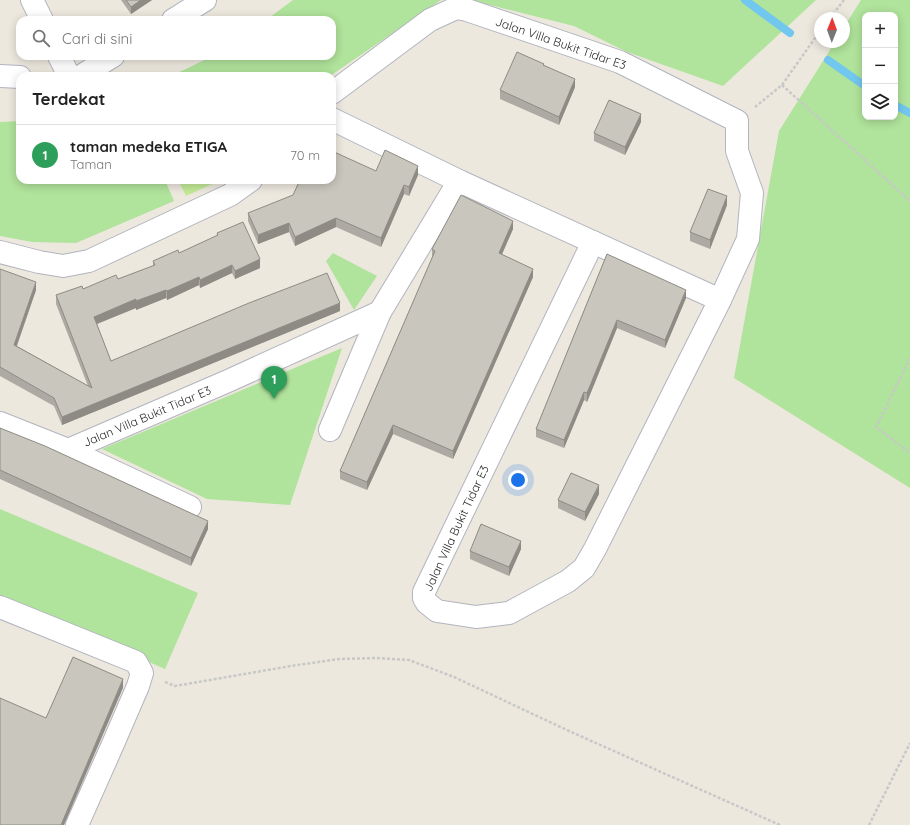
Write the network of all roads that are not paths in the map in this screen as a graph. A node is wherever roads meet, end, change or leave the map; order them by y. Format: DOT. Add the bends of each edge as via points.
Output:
graph roads {
  1 [pos="32,0"];
  2 [pos="205,0"];
  3 [pos="40,16"];
  4 [pos="179,16"];
  5 [pos="61,60"];
  6 [pos="107,60"];
  7 [pos="66,72"];
  8 [pos="88,72"];
  9 [pos="0,76"];
  10 [pos="16,77"];
  11 [pos="336,90"];
  12 [pos="336,121"];
  13 [pos="459,181"];
  14 [pos="245,184"];
  15 [pos="593,242"];
  16 [pos="0,252"];
  17 [pos="720,300"];
  18 [pos="380,312"];
  19 [pos="0,423"];
  20 [pos="330,430"];
  21 [pos="68,450"];
  22 [pos="190,507"];
  23 [pos="0,607"];
  24 [pos="77,825"];
  1 -- 3 [label="street"];
  2 -- 4 [label="street"];
  5 -- 7 [label="street"];
  6 -- 8 [label="street"];
  9 -- 10 [label="street"];
  11 -- 17 [label="street, Jalan Villa Bukit Tidar E3" via="430,20 456,8 620,62 737,121 737,151 752,193 748,239"];
  12 -- 13 [label="street"];
  13 -- 15 [label="street"];
  13 -- 18 [label="street"];
  14 -- 16 [label="street" via="230,195 89,261 63,266"];
  15 -- 17 [label="street"];
  15 -- 17 [label="street, Jalan Villa Bukit Tidar E3" via="424,592 426,603 437,610 476,617 510,613 568,581 584,568"];
  18 -- 20 [label="street"];
  18 -- 21 [label="street, Jalan Villa Bukit Tidar E3"];
  19 -- 21 [label="street, Jalan Villa Bukit Tidar E3"];
  21 -- 22 [label="street, Jalan Villa Bukit Tidar E3"];
  23 -- 24 [label="street" via="136,662 142,673"];
}
